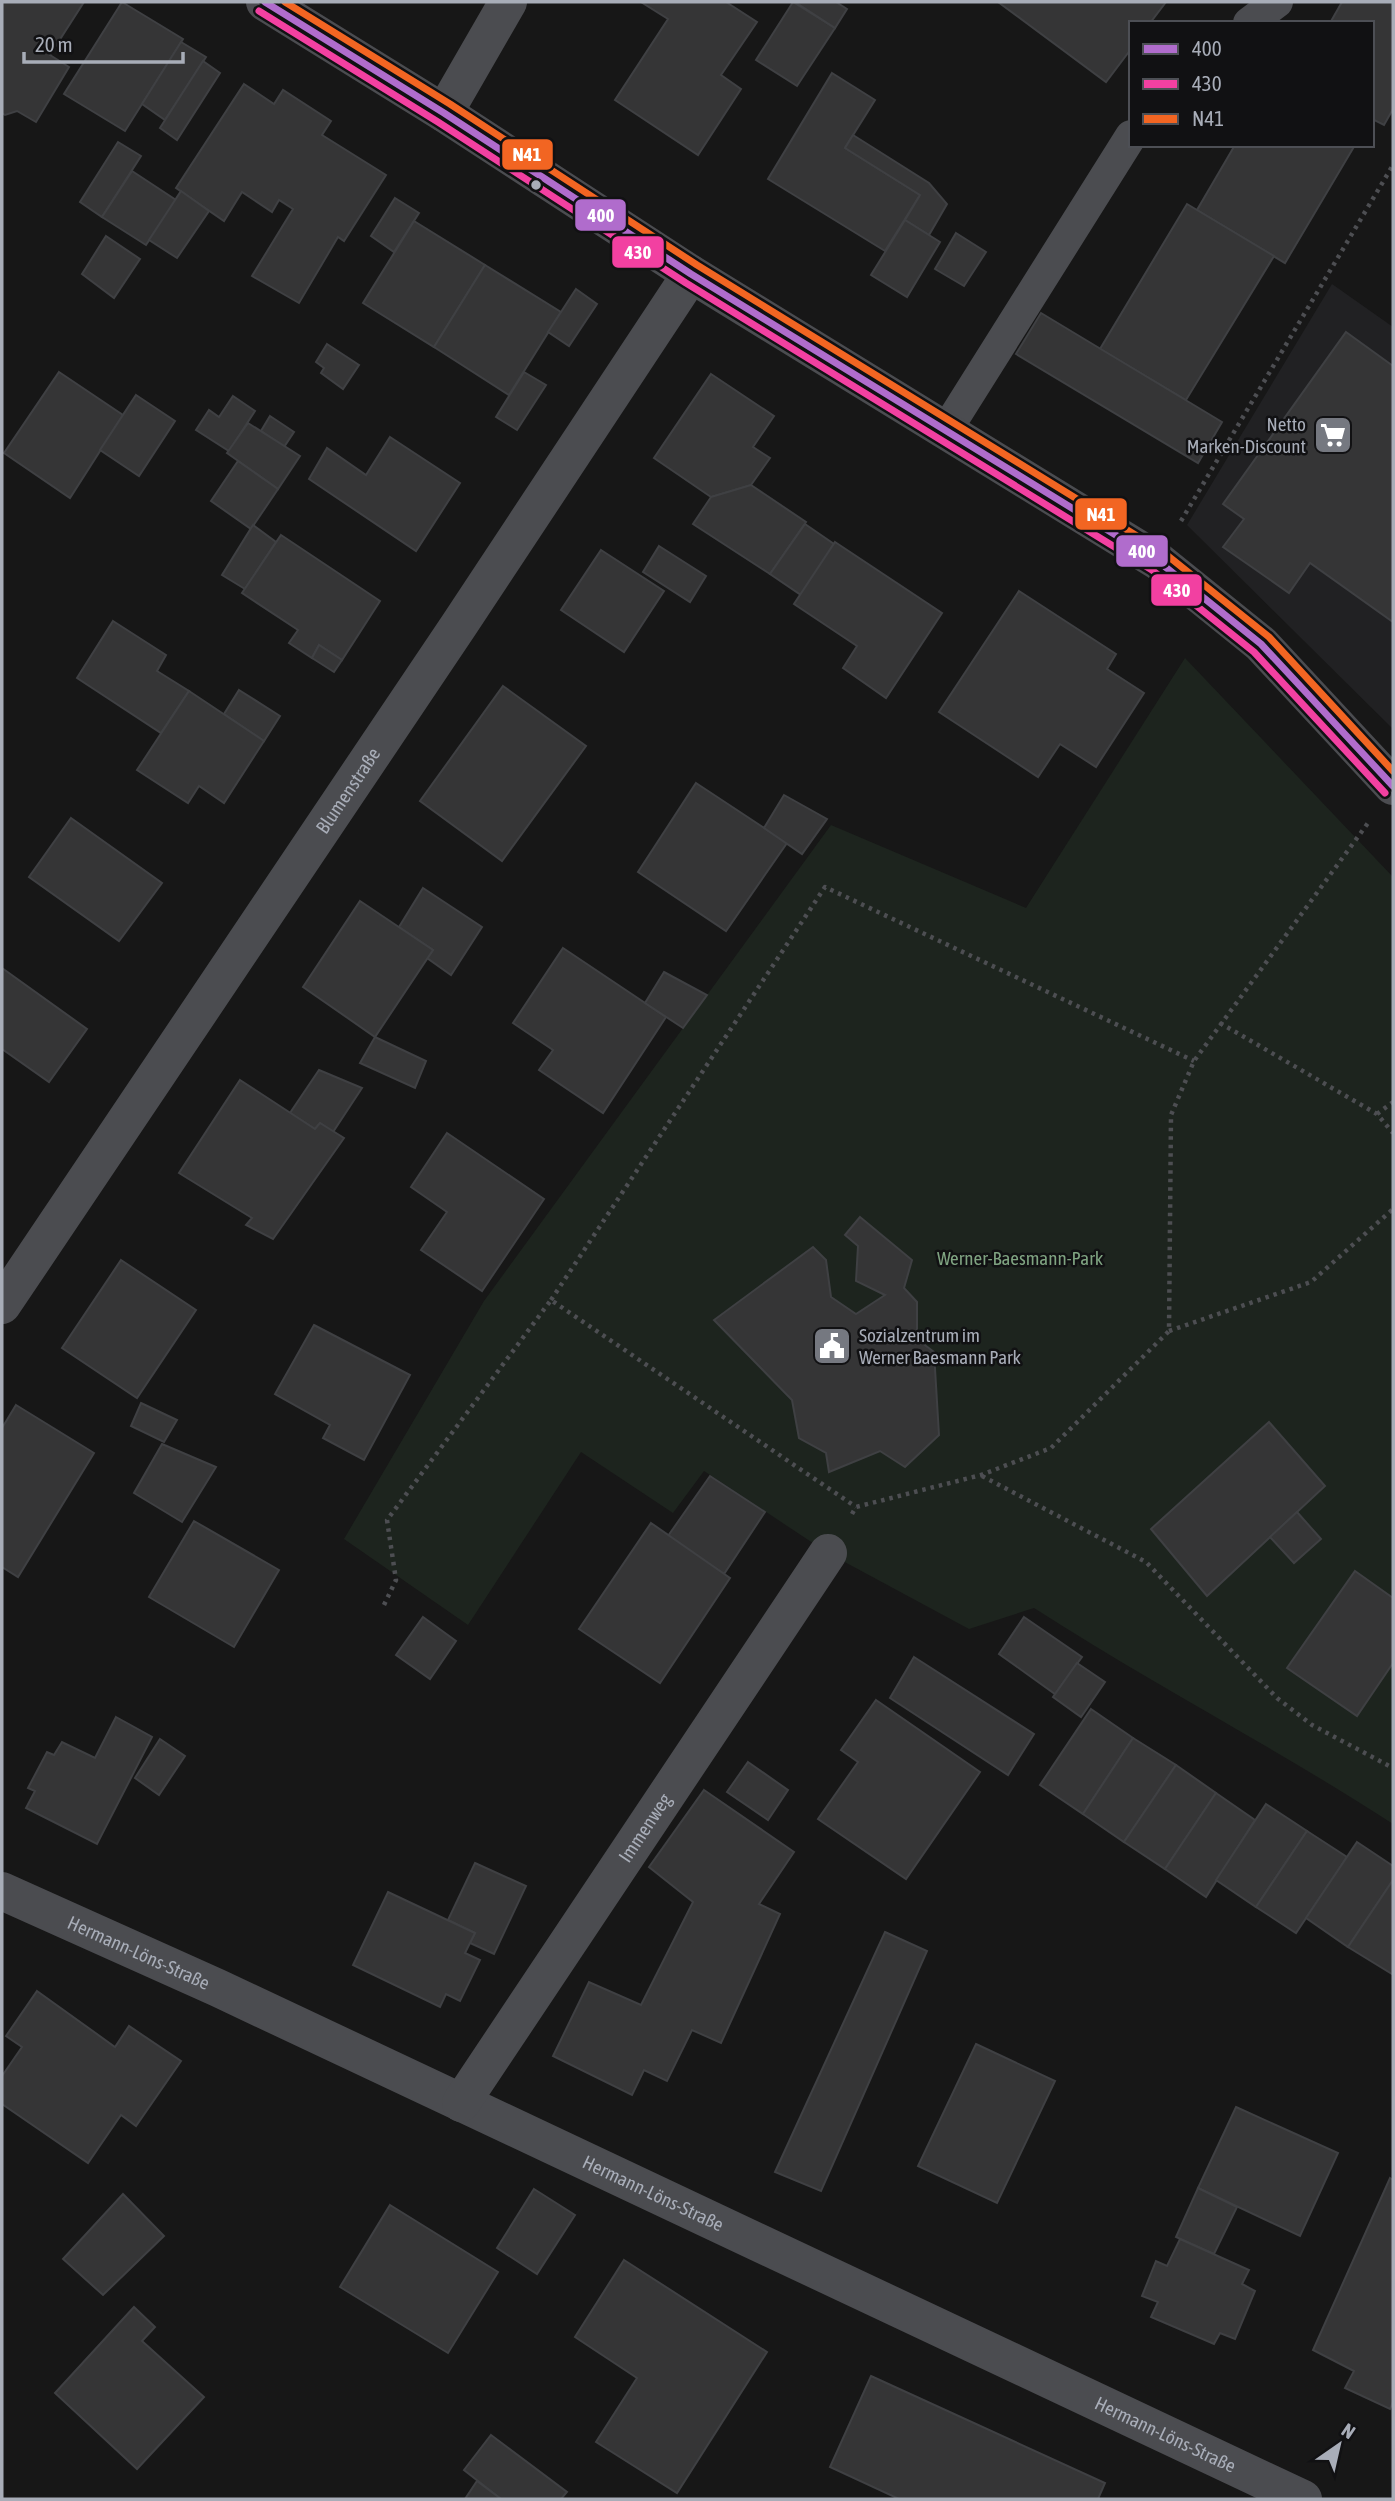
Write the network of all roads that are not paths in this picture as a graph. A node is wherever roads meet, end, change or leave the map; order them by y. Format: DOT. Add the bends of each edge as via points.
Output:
graph roads {
  1 [pos="265,2"];
  2 [pos="508,2"];
  3 [pos="1277,2"];
  4 [pos="1252,21"];
  5 [pos="444,113"];
  6 [pos="1129,139"];
  7 [pos="691,274"];
  8 [pos="945,432"];
  9 [pos="1393,786"];
  10 [pos="2,1305"];
  11 [pos="828,1553"];
  12 [pos="2,1891"];
  13 [pos="461,2103"];
  14 [pos="1236,2486"];
  15 [pos="1303,2499"];
  1 -- 5 [label="street"];
  2 -- 5 [label="street"];
  3 -- 4 [label="lane"];
  5 -- 7 [label="street"];
  6 -- 8 [label="lane"];
  7 -- 8 [label="street"];
  7 -- 10 [label="street, Blumenstraße"];
  8 -- 9 [label="street" via="1158,561 1261,644"];
  11 -- 13 [label="street, Immenweg"];
  12 -- 13 [label="street, Hermann-Löns-Straße"];
  13 -- 14 [label="street, Hermann-Löns-Straße"];
  14 -- 15 [label="street, Hermann-Löns-Straße"];
}
